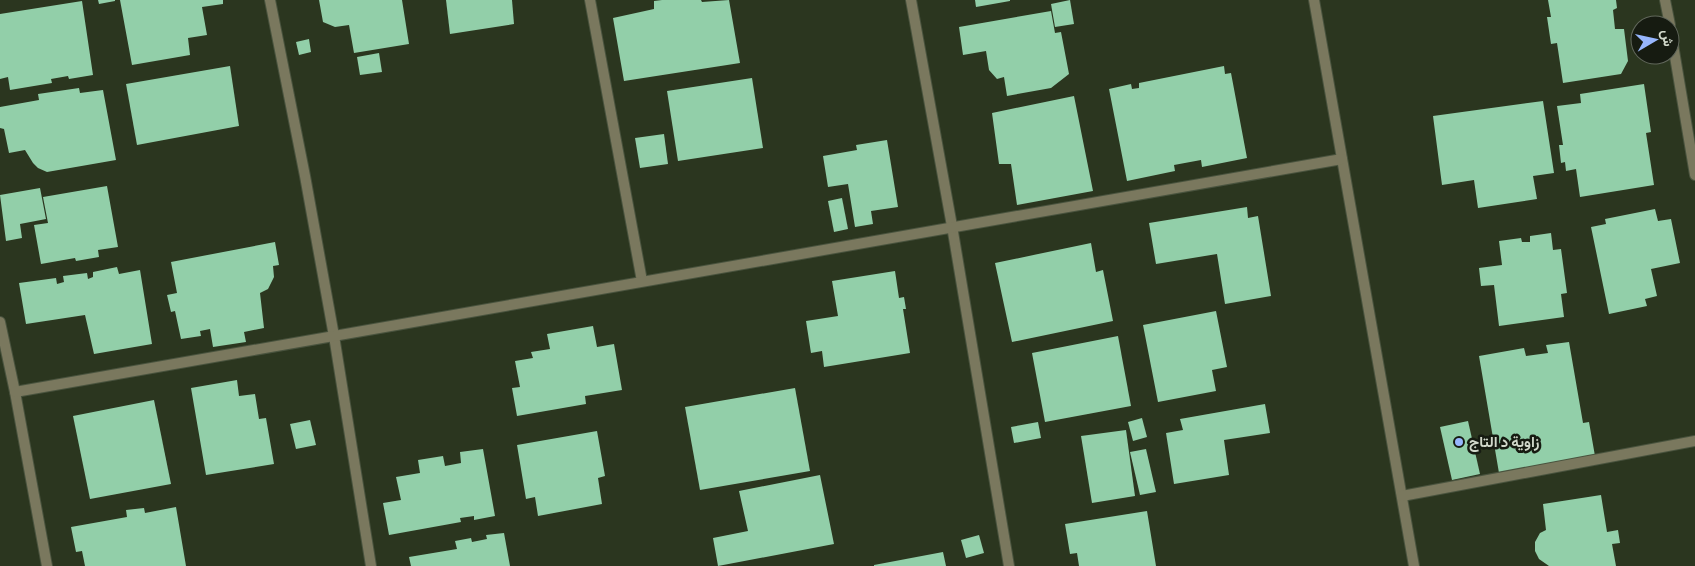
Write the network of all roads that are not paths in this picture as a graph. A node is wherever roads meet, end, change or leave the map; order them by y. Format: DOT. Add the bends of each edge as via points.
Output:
graph roads {
  1 [pos="270,0"];
  2 [pos="590,0"];
  3 [pos="911,0"];
  4 [pos="1314,0"];
  5 [pos="1665,0"];
  6 [pos="1668,15"];
  7 [pos="1677,65"];
  8 [pos="1342,159"];
  9 [pos="1695,175"];
  10 [pos="952,226"];
  11 [pos="642,281"];
  12 [pos="0,322"];
  13 [pos="334,336"];
  14 [pos="15,392"];
  15 [pos="1695,441"];
  16 [pos="1402,496"];
  17 [pos="47,566"];
  18 [pos="370,566"];
  19 [pos="1009,566"];
  20 [pos="1414,566"];
  1 -- 13 [label="street"];
  2 -- 11 [label="street"];
  3 -- 10 [label="street"];
  4 -- 8 [label="street"];
  5 -- 6 [label="street"];
  7 -- 9 [label="street"];
  8 -- 10 [label="street"];
  8 -- 16 [label="street"];
  10 -- 11 [label="street"];
  10 -- 19 [label="street"];
  11 -- 13 [label="street"];
  12 -- 14 [label="street"];
  13 -- 14 [label="street"];
  13 -- 18 [label="street"];
  14 -- 17 [label="street"];
  15 -- 16 [label="street"];
  16 -- 20 [label="street"];
}
